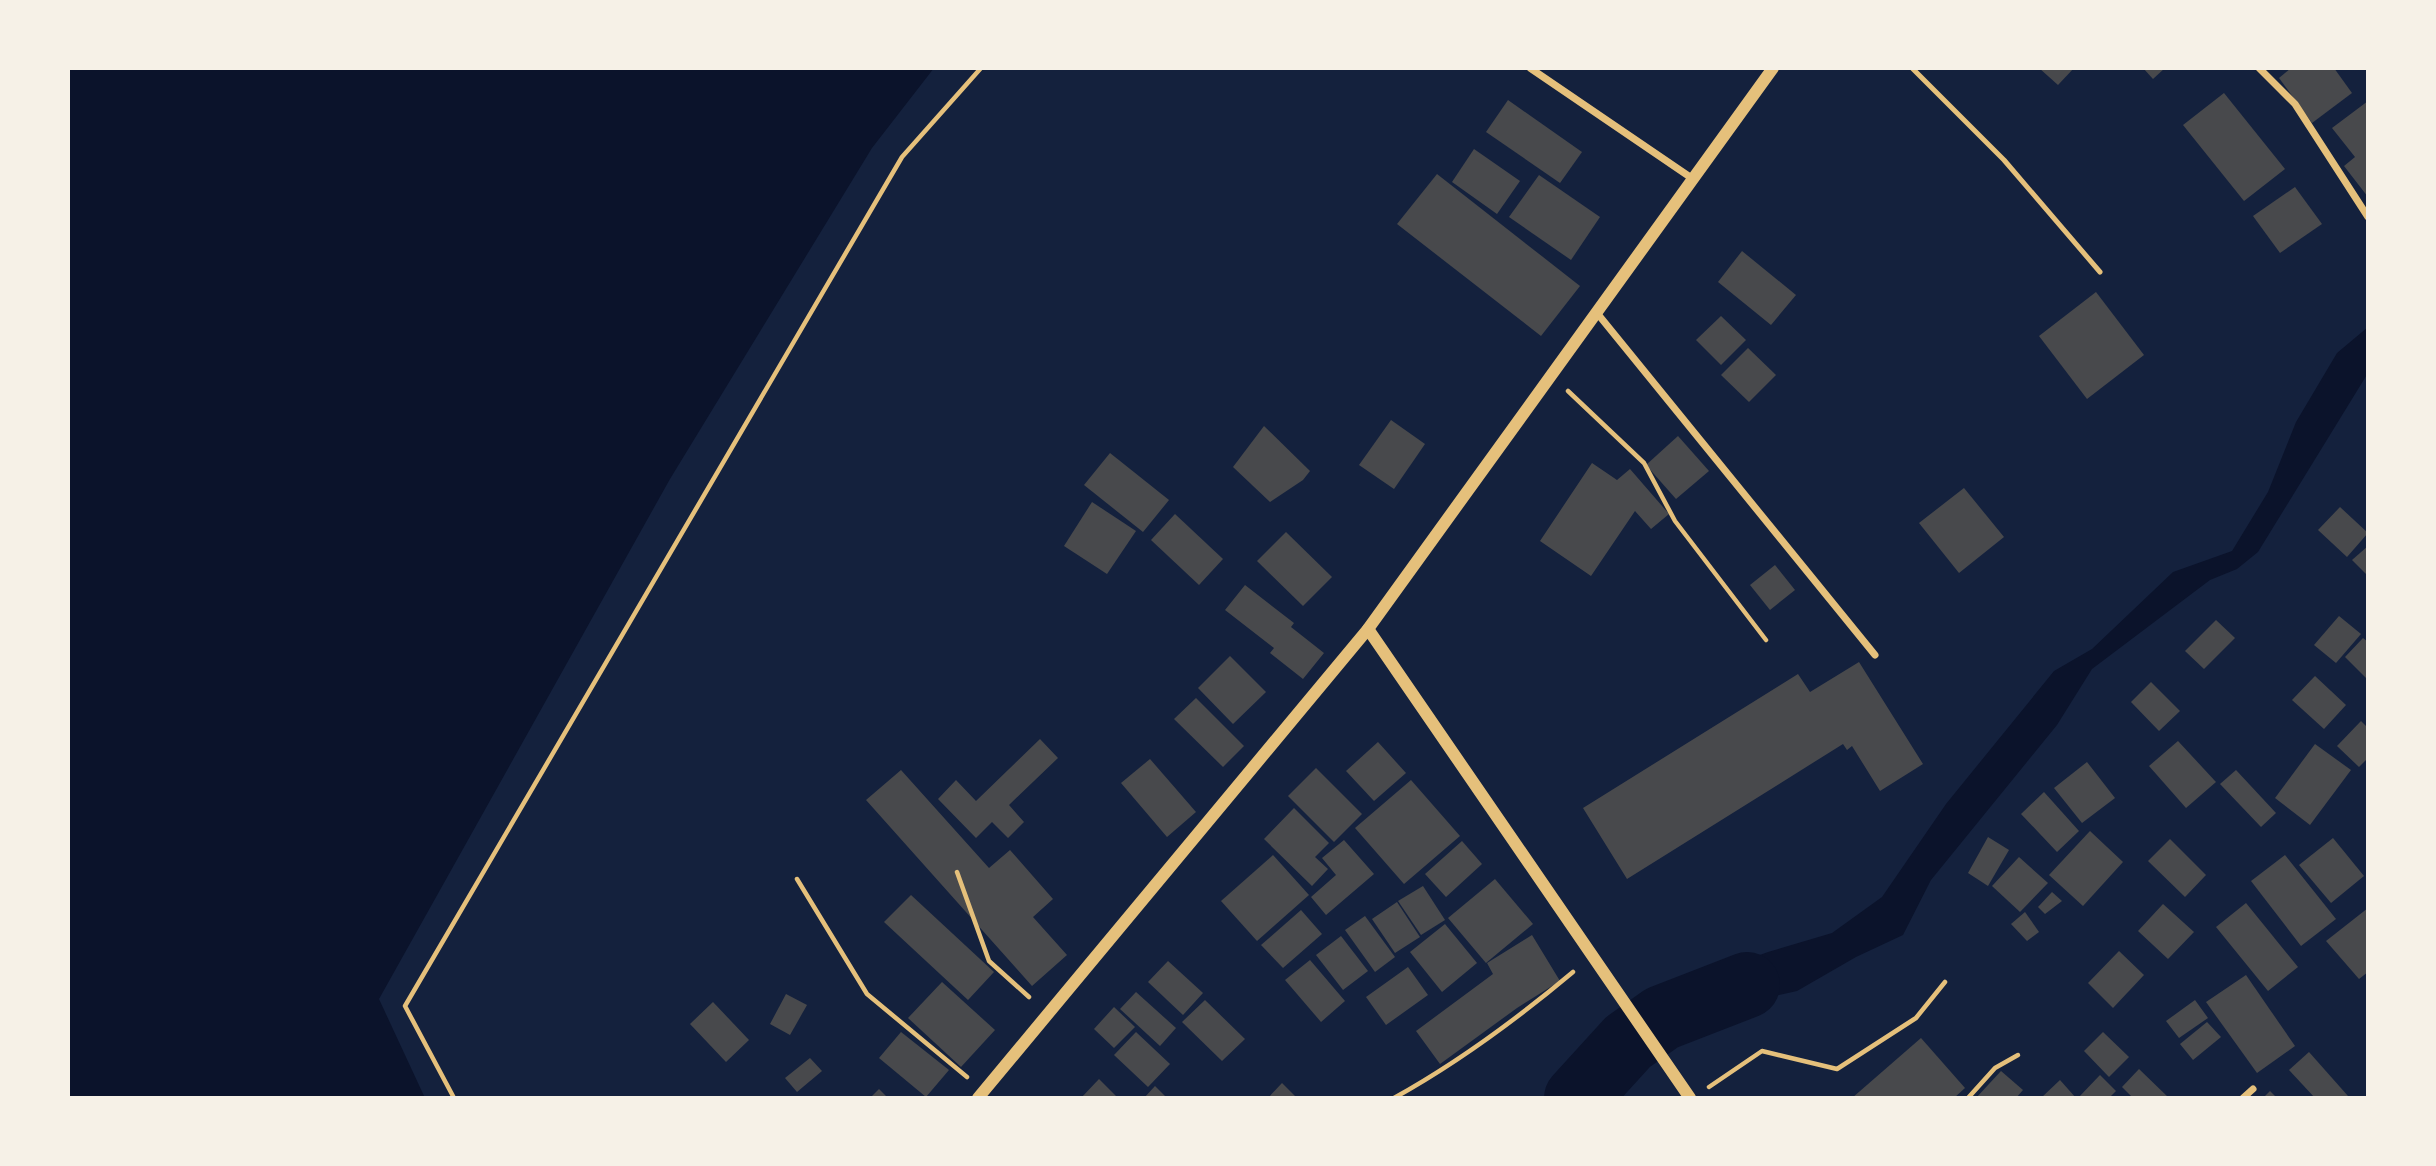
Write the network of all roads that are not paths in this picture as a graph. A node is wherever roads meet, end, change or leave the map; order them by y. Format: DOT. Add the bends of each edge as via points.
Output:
graph roads {
  1 [pos="1530,68"];
  2 [pos="1773,68"];
  3 [pos="1912,68"];
  4 [pos="2259,68"];
  5 [pos="1693,179"];
  6 [pos="2368,217"];
  7 [pos="2100,271"];
  8 [pos="1597,313"];
  9 [pos="1368,629"];
  10 [pos="1875,655"];
  11 [pos="2253,1089"];
  12 [pos="981,1094"];
  13 [pos="1690,1098"];
  14 [pos="2244,1098"];
  1 -- 5 [label="street"];
  2 -- 5 [label="street"];
  3 -- 7 [label="lane" via="2004,160"];
  4 -- 6 [label="street" via="2295,104"];
  5 -- 8 [label="street"];
  8 -- 9 [label="street"];
  8 -- 10 [label="street"];
  9 -- 12 [label="street"];
  9 -- 13 [label="street"];
  11 -- 14 [label="street"];
}
